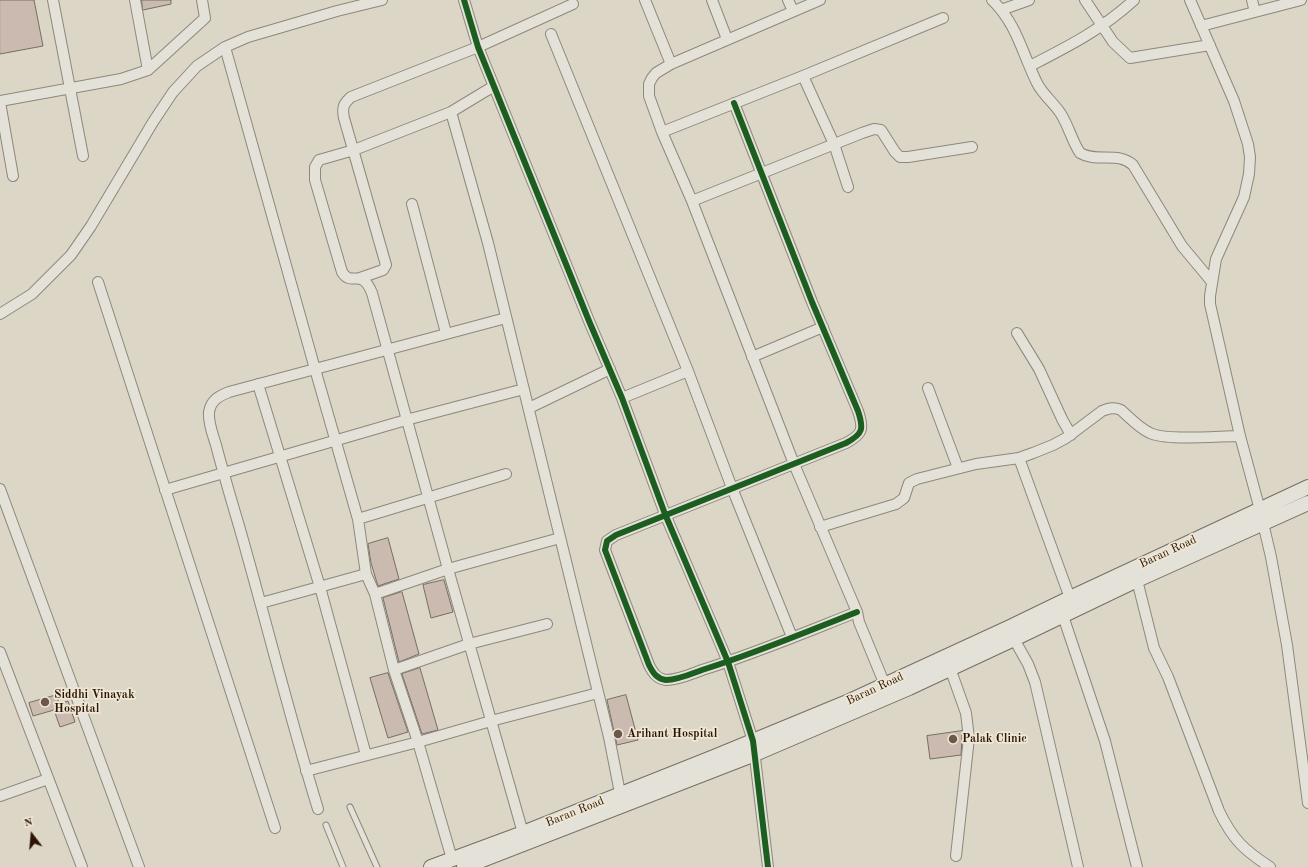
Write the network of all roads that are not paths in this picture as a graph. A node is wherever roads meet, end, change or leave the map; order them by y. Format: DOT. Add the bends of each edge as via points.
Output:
graph roads {
  1 [pos="53,0"];
  2 [pos="135,0"];
  3 [pos="202,0"];
  4 [pos="381,0"];
  5 [pos="464,0"];
  6 [pos="645,0"];
  7 [pos="712,0"];
  8 [pos="788,0"];
  9 [pos="820,0"];
  10 [pos="992,0"];
  11 [pos="1030,0"];
  12 [pos="1085,0"];
  13 [pos="1134,0"];
  14 [pos="1190,0"];
  15 [pos="1252,0"];
  16 [pos="1301,0"];
  17 [pos="573,4"];
  18 [pos="1001,10"];
  19 [pos="793,11"];
  20 [pos="1255,12"];
  21 [pos="943,18"];
  22 [pos="1102,26"];
  23 [pos="1201,26"];
  24 [pos="550,34"];
  25 [pos="727,40"];
  26 [pos="1210,45"];
  27 [pos="225,47"];
  28 [pos="478,47"];
  29 [pos="671,64"];
  30 [pos="1030,66"];
  31 [pos="148,70"];
  32 [pos="803,76"];
  33 [pos="494,86"];
  34 [pos="71,88"];
  35 [pos="0,102"];
  36 [pos="734,103"];
  37 [pos="451,112"];
  38 [pos="662,132"];
  39 [pos="834,144"];
  40 [pos="972,147"];
  41 [pos="354,150"];
  42 [pos="83,156"];
  43 [pos="760,173"];
  44 [pos="13,176"];
  45 [pos="848,188"];
  46 [pos="692,201"];
  47 [pos="412,204"];
  48 [pos="360,278"];
  49 [pos="98,282"];
  50 [pos="1212,282"];
  51 [pos="0,314"];
  52 [pos="506,318"];
  53 [pos="823,327"];
  54 [pos="1017,333"];
  55 [pos="446,334"];
  56 [pos="387,350"];
  57 [pos="752,357"];
  58 [pos="315,369"];
  59 [pos="610,370"];
  60 [pos="688,371"];
  61 [pos="258,384"];
  62 [pos="928,388"];
  63 [pos="524,389"];
  64 [pos="622,398"];
  65 [pos="529,408"];
  66 [pos="406,420"];
  67 [pos="1071,435"];
  68 [pos="1240,436"];
  69 [pos="336,440"];
  70 [pos="281,456"];
  71 [pos="1019,458"];
  72 [pos="794,464"];
  73 [pos="958,468"];
  74 [pos="223,473"];
  75 [pos="506,474"];
  76 [pos="1308,487"];
  77 [pos="732,488"];
  78 [pos="0,489"];
  79 [pos="165,490"];
  80 [pos="428,499"];
  81 [pos="1308,503"];
  82 [pos="1260,510"];
  83 [pos="665,514"];
  84 [pos="358,519"];
  85 [pos="1263,524"];
  86 [pos="820,527"];
  87 [pos="560,538"];
  88 [pos="448,569"];
  89 [pos="366,574"];
  90 [pos="1136,580"];
  91 [pos="320,587"];
  92 [pos="375,594"];
  93 [pos="1070,598"];
  94 [pos="261,603"];
  95 [pos="857,612"];
  96 [pos="1063,616"];
  97 [pos="547,624"];
  98 [pos="792,637"];
  99 [pos="1014,639"];
  100 [pos="469,644"];
  101 [pos="0,652"];
  102 [pos="728,662"];
  103 [pos="950,668"];
  104 [pos="394,670"];
  105 [pos="885,685"];
  106 [pos="598,693"];
  107 [pos="491,721"];
  108 [pos="418,742"];
  109 [pos="754,748"];
  110 [pos="366,754"];
  111 [pos="306,771"];
  112 [pos="48,779"];
  113 [pos="620,793"];
  114 [pos="0,796"];
  115 [pos="1308,803"];
  116 [pos="350,807"];
  117 [pos="318,809"];
  118 [pos="326,825"];
  119 [pos="275,828"];
  120 [pos="523,833"];
  121 [pos="956,856"];
  122 [pos="452,859"];
  123 [pos="82,867"];
  124 [pos="139,867"];
  125 [pos="343,867"];
  126 [pos="377,867"];
  127 [pos="431,867"];
  128 [pos="464,867"];
  129 [pos="768,867"];
  130 [pos="1078,867"];
  131 [pos="1137,867"];
  132 [pos="1270,867"];
  1 -- 34 [label="street"];
  2 -- 31 [label="street"];
  3 -- 31 [label="street" via="205,18"];
  4 -- 27 [label="street" via="274,28"];
  5 -- 28 [label="street"];
  6 -- 29 [label="street"];
  7 -- 25 [label="street"];
  8 -- 19 [label="street"];
  9 -- 19 [label="street"];
  10 -- 18 [label="street"];
  11 -- 18 [label="street"];
  12 -- 22 [label="street"];
  13 -- 22 [label="street"];
  14 -- 23 [label="street"];
  15 -- 20 [label="street"];
  16 -- 20 [label="street"];
  17 -- 28 [label="street"];
  18 -- 30 [label="street" via="1019,37"];
  19 -- 25 [label="street"];
  20 -- 23 [label="street"];
  21 -- 32 [label="street"];
  22 -- 26 [label="street" via="1113,42 1130,58"];
  22 -- 30 [label="street" via="1075,44"];
  23 -- 26 [label="street"];
  24 -- 60 [label="street"];
  25 -- 29 [label="street"];
  26 -- 50 [label="street" via="1234,101 1250,157 1244,198 1216,259"];
  27 -- 51 [label="street" via="197,66 173,92 71,255 32,294"];
  27 -- 58 [label="street"];
  28 -- 33 [label="street"];
  28 -- 41 [label="street" via="351,97 342,109"];
  29 -- 38 [label="street" via="656,73 649,84 649,96"];
  30 -- 50 [label="street" via="1038,84 1066,122 1080,152 1090,157 1119,157 1134,165 1182,246"];
  31 -- 34 [label="street" via="121,79"];
  32 -- 36 [label="street"];
  32 -- 39 [label="street"];
  33 -- 37 [label="street"];
  33 -- 59 [label="street"];
  34 -- 35 [label="street"];
  34 -- 42 [label="street"];
  35 -- 44 [label="street"];
  36 -- 38 [label="street"];
  36 -- 43 [label="street"];
  37 -- 41 [label="street"];
  37 -- 52 [label="street"];
  38 -- 46 [label="street"];
  39 -- 40 [label="street" via="878,129 900,157"];
  39 -- 43 [label="street"];
  39 -- 45 [label="street"];
  41 -- 48 [label="street" via="386,265 383,270"];
  41 -- 48 [label="street" via="320,160 314,173 342,272 345,277"];
  43 -- 46 [label="street"];
  43 -- 53 [label="street"];
  46 -- 57 [label="street"];
  47 -- 55 [label="street"];
  48 -- 56 [label="street" via="367,282 372,293"];
  49 -- 79 [label="street"];
  50 -- 68 [label="street" via="1212,318"];
  52 -- 55 [label="street"];
  52 -- 63 [label="street"];
  53 -- 57 [label="street"];
  53 -- 72 [label="street" via="858,411 862,430 854,439"];
  54 -- 67 [label="street" via="1039,369"];
  55 -- 56 [label="street"];
  56 -- 58 [label="street"];
  56 -- 66 [label="street"];
  57 -- 72 [label="street"];
  58 -- 61 [label="street"];
  58 -- 69 [label="street"];
  59 -- 64 [label="street"];
  59 -- 65 [label="street"];
  60 -- 64 [label="street"];
  60 -- 77 [label="street"];
  61 -- 70 [label="street"];
  61 -- 74 [label="street" via="223,394 211,404 210,424"];
  62 -- 73 [label="street"];
  63 -- 65 [label="street"];
  63 -- 66 [label="street"];
  64 -- 83 [label="street"];
  65 -- 87 [label="street"];
  66 -- 69 [label="street"];
  66 -- 80 [label="street"];
  67 -- 68 [label="street" via="1102,411 1112,408 1121,410 1142,428 1157,436"];
  67 -- 71 [label="street"];
  68 -- 82 [label="street"];
  69 -- 70 [label="street"];
  69 -- 84 [label="street"];
  70 -- 74 [label="street"];
  70 -- 91 [label="street"];
  71 -- 73 [label="street"];
  71 -- 93 [label="street"];
  72 -- 77 [label="street"];
  72 -- 86 [label="street"];
  73 -- 86 [label="street" via="913,481 907,485 902,500 896,504"];
  74 -- 79 [label="street"];
  74 -- 94 [label="street"];
  75 -- 80 [label="street"];
  76 -- 82 [label="main road, Baran Road"];
  77 -- 83 [label="street"];
  77 -- 98 [label="street"];
  78 -- 124 [label="street"];
  79 -- 119 [label="street"];
  80 -- 84 [label="street"];
  80 -- 88 [label="street"];
  81 -- 85 [label="main road, Baran Road"];
  82 -- 85 [label="street"];
  82 -- 93 [label="main road, Baran Road"];
  83 -- 102 [label="street"];
  83 -- 102 [label="street" via="616,535 607,541 605,546 649,665 655,675 667,680"];
  84 -- 89 [label="street"];
  85 -- 90 [label="main road, Baran Road"];
  85 -- 115 [label="street" via="1287,645"];
  86 -- 95 [label="street"];
  87 -- 88 [label="street"];
  87 -- 106 [label="street"];
  88 -- 92 [label="street"];
  88 -- 100 [label="street"];
  89 -- 91 [label="street"];
  89 -- 92 [label="street"];
  90 -- 96 [label="main road, Baran Road"];
  90 -- 132 [label="street" via="1154,648 1219,812 1228,829 1244,848"];
  91 -- 94 [label="street"];
  91 -- 110 [label="street"];
  92 -- 104 [label="street"];
  93 -- 105 [label="main road, Baran Road"];
  94 -- 111 [label="street"];
  95 -- 98 [label="street"];
  95 -- 105 [label="street"];
  96 -- 99 [label="main road, Baran Road"];
  96 -- 131 [label="street" via="1105,741"];
  97 -- 100 [label="street"];
  98 -- 102 [label="street"];
  99 -- 103 [label="main road, Baran Road"];
  99 -- 130 [label="street" via="1035,682"];
  100 -- 104 [label="street"];
  100 -- 107 [label="street"];
  101 -- 112 [label="street"];
  102 -- 109 [label="street"];
  103 -- 109 [label="main road, Baran Road"];
  103 -- 121 [label="street" via="966,713 969,738"];
  104 -- 108 [label="street"];
  105 -- 109 [label="main road, Baran Road"];
  106 -- 107 [label="street"];
  106 -- 113 [label="street"];
  107 -- 108 [label="street"];
  107 -- 120 [label="street"];
  108 -- 110 [label="street"];
  108 -- 122 [label="street"];
  109 -- 113 [label="main road, Baran Road"];
  109 -- 128 [label="main road, Baran Road"];
  109 -- 129 [label="street"];
  110 -- 111 [label="street"];
  111 -- 117 [label="street"];
  112 -- 114 [label="street"];
  112 -- 123 [label="street"];
  113 -- 120 [label="main road, Baran Road"];
  116 -- 126 [label="lane"];
  118 -- 125 [label="lane"];
  120 -- 122 [label="main road, Baran Road"];
  122 -- 127 [label="main road, Baran Road"];
}
